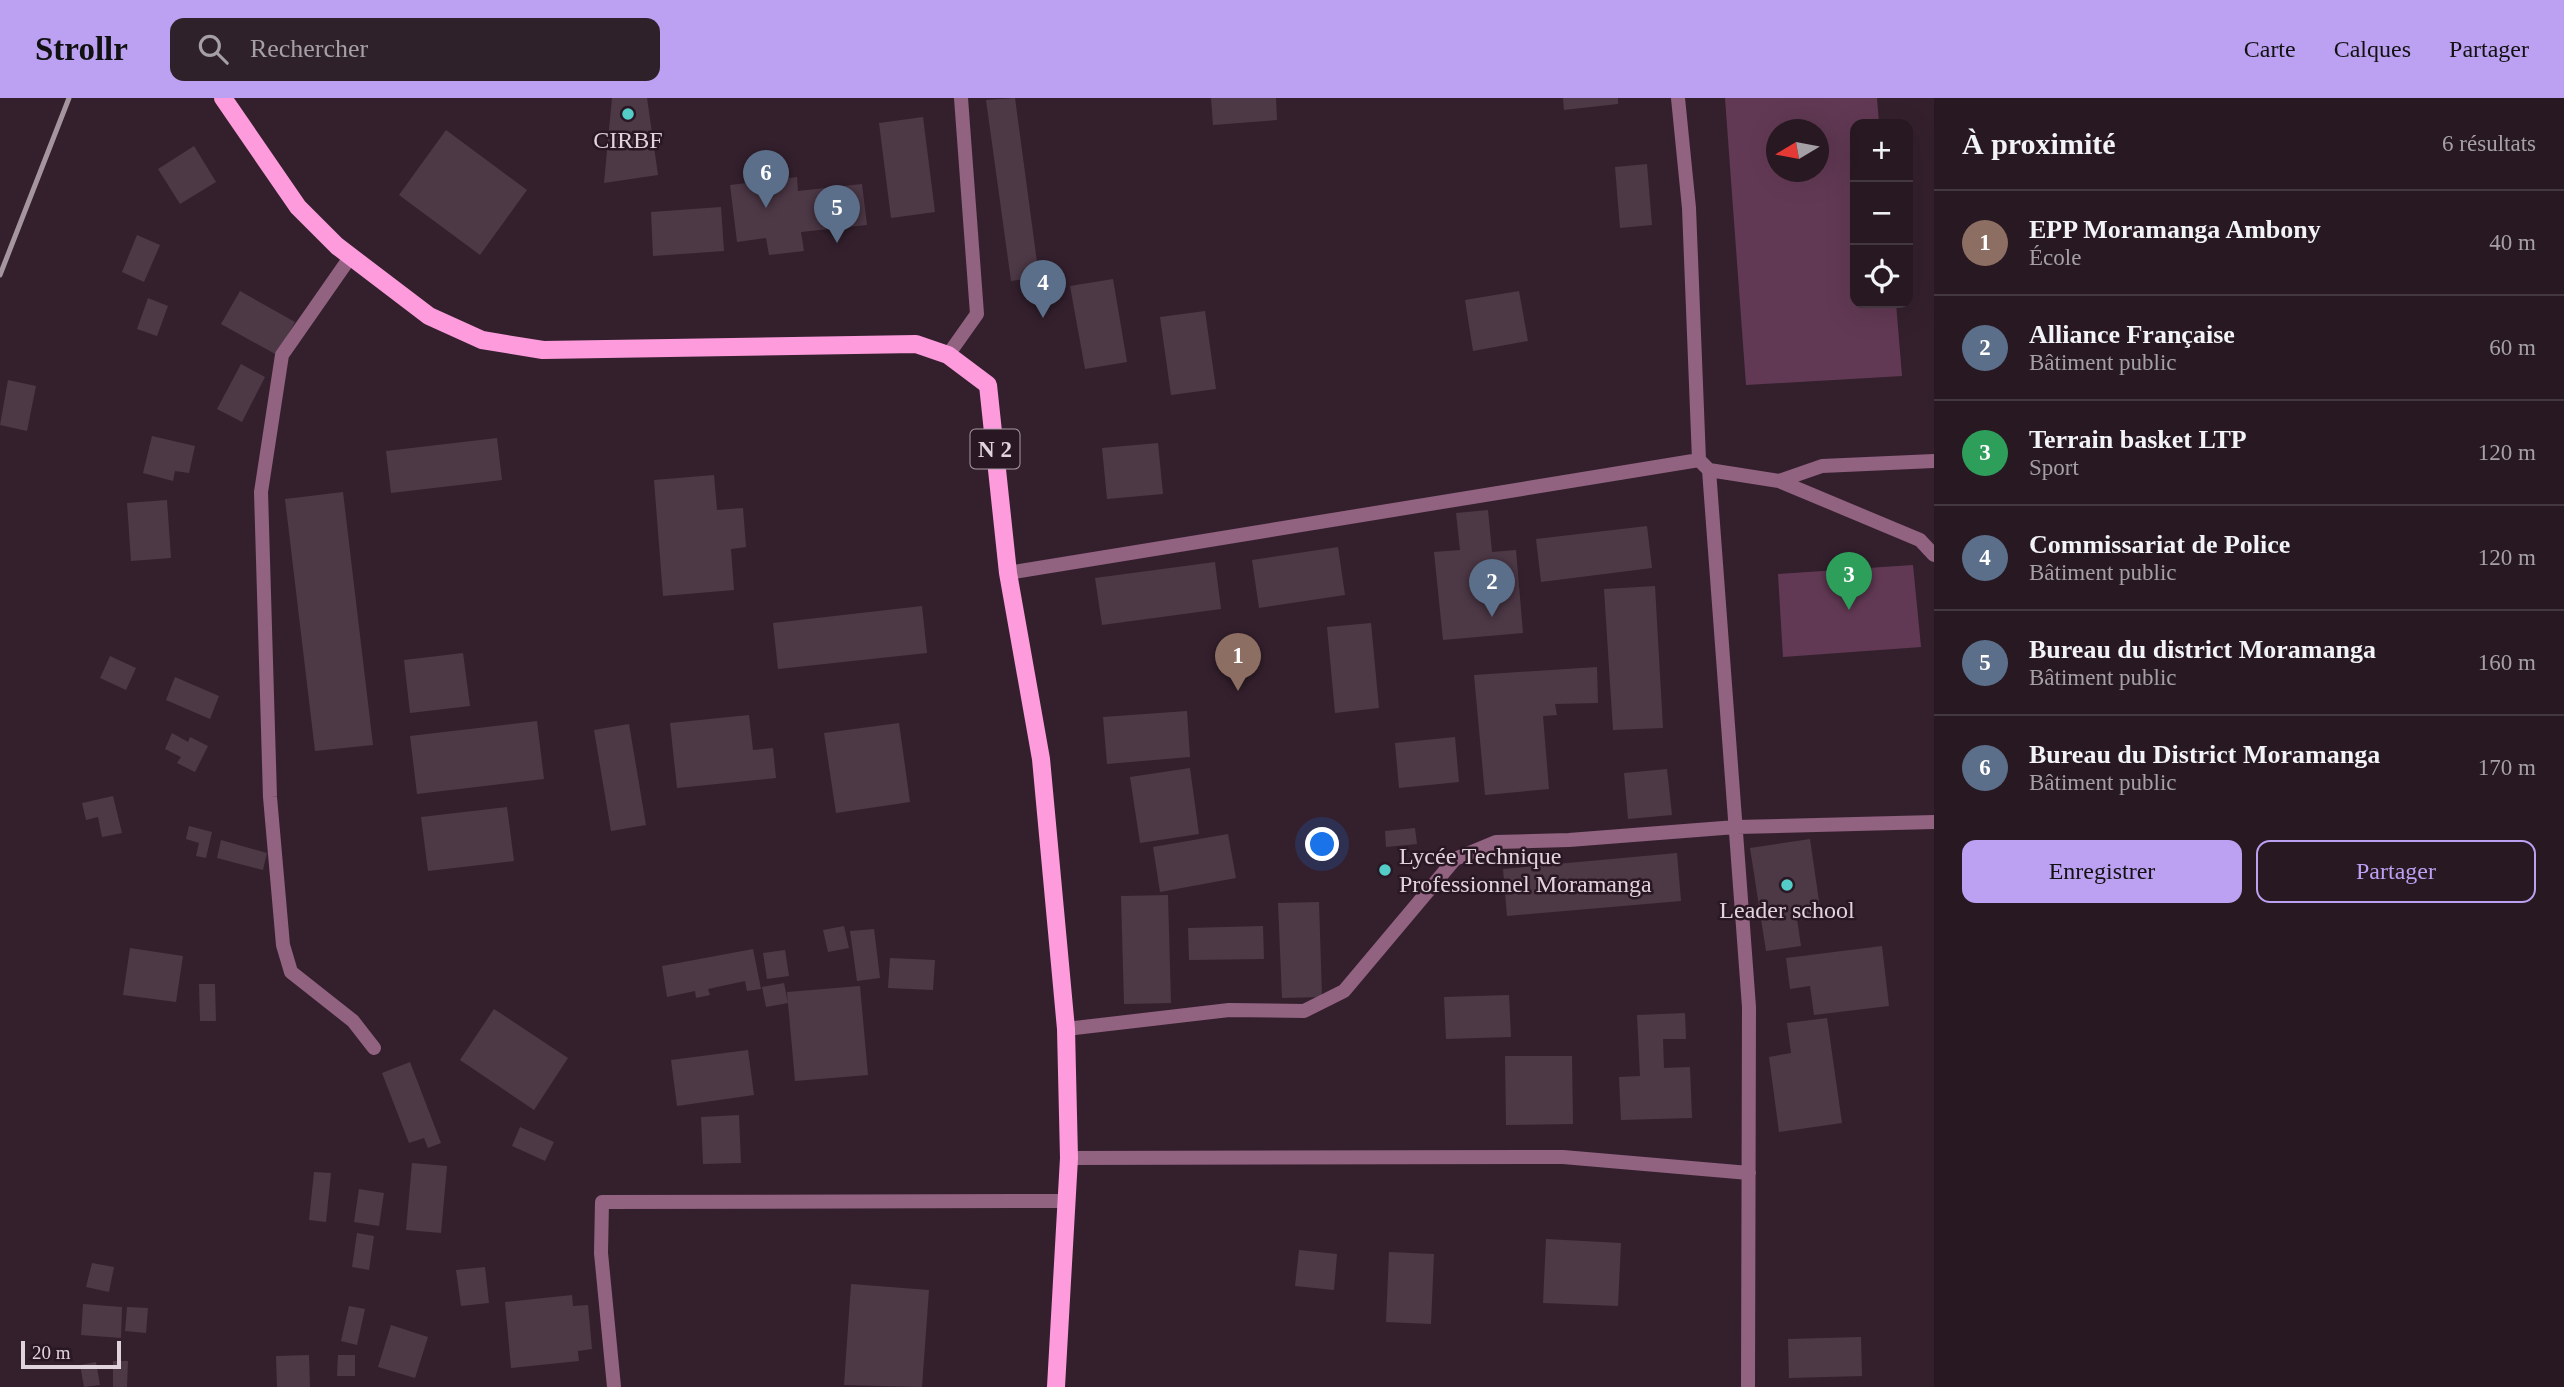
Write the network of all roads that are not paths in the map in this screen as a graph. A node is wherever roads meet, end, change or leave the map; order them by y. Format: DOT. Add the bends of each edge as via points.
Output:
graph roads {
  1 [pos="223,98"];
  2 [pos="961,98"];
  3 [pos="1678,98"];
  4 [pos="351,256"];
  5 [pos="948,355"];
  6 [pos="1934,461"];
  7 [pos="1704,465"];
  8 [pos="1779,481"];
  9 [pos="1934,555"];
  10 [pos="1008,573"];
  11 [pos="1934,822"];
  12 [pos="1736,827"];
  13 [pos="1066,1029"];
  14 [pos="374,1048"];
  15 [pos="1069,1158"];
  16 [pos="1749,1173"];
  17 [pos="1067,1201"];
  18 [pos="614,1387"];
  19 [pos="1056,1387"];
  20 [pos="1748,1387"];
  1 -- 4 [label="main road, N 2" via="298,206"];
  2 -- 5 [label="street" via="977,314"];
  3 -- 7 [label="street"];
  4 -- 5 [label="main road, N 2" via="429,316 482,340 543,350 916,344"];
  4 -- 14 [label="street" via="282,355 261,492 266,672 270,797 283,945 291,972 353,1021"];
  5 -- 10 [label="main road, N 2" via="988,386"];
  6 -- 8 [label="street" via="1822,466"];
  7 -- 8 [label="street"];
  7 -- 10 [label="street"];
  7 -- 12 [label="street"];
  8 -- 9 [label="street" via="1920,540"];
  10 -- 13 [label="main road, N 2" via="1041,759"];
  11 -- 12 [label="street"];
  12 -- 13 [label="street" via="1496,842 1455,859 1344,991 1304,1011 1229,1010"];
  12 -- 16 [label="street" via="1749,1007"];
  13 -- 15 [label="main road, N 2"];
  15 -- 16 [label="street" via="1563,1157"];
  15 -- 17 [label="main road, N 2"];
  16 -- 20 [label="street"];
  17 -- 18 [label="street" via="602,1202 601,1253"];
  17 -- 19 [label="main road, N 2"];
}
